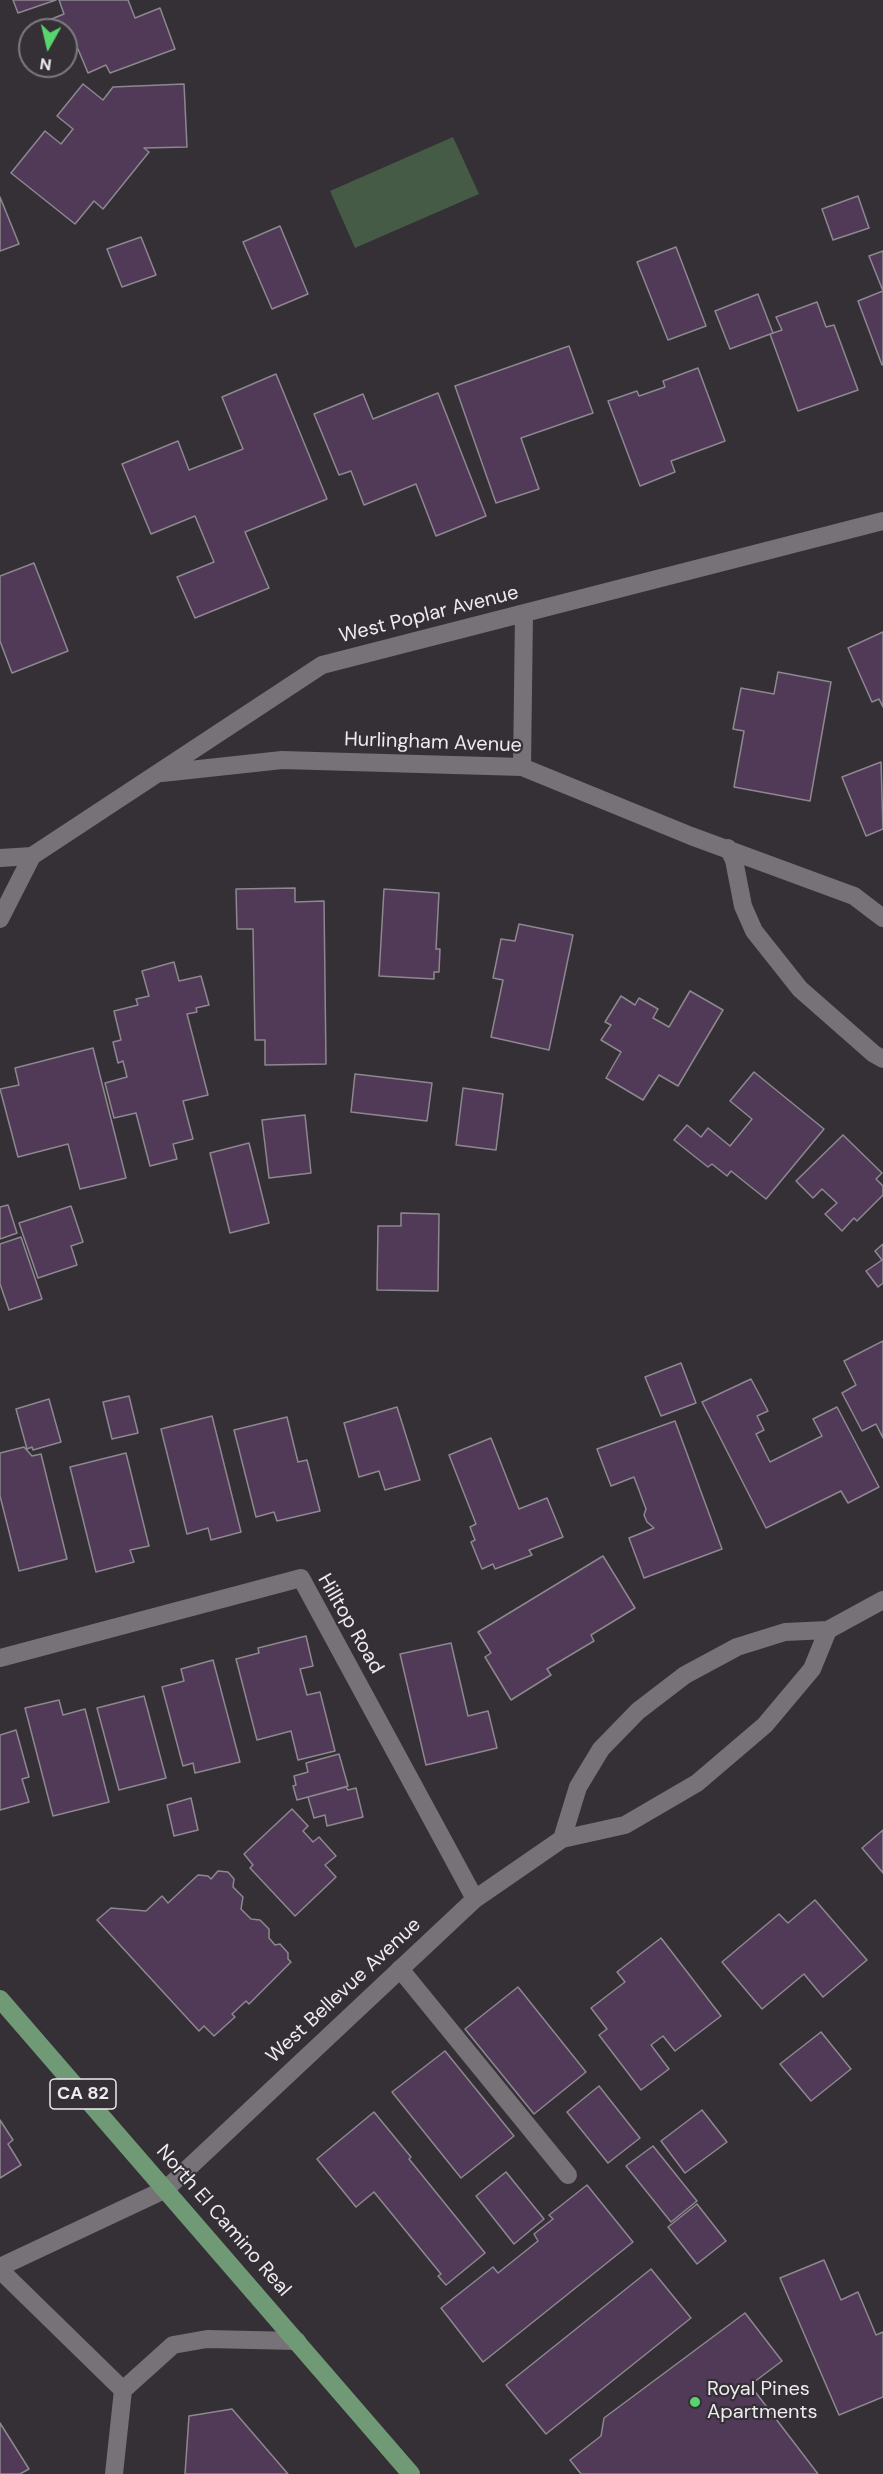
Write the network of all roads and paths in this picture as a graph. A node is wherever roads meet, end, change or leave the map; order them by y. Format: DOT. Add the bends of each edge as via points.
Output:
graph roads {
  1 [pos="883,521"];
  2 [pos="524,614"];
  3 [pos="522,766"];
  4 [pos="157,774"];
  5 [pos="728,848"];
  6 [pos="32,856"];
  7 [pos="0,858"];
  8 [pos="883,918"];
  9 [pos="0,919"];
  10 [pos="883,1059"];
  11 [pos="883,1600"];
  12 [pos="828,1630"];
  13 [pos="0,1658"];
  14 [pos="562,1839"];
  15 [pos="475,1899"];
  16 [pos="400,1969"];
  17 [pos="0,1999"];
  18 [pos="568,2175"];
  19 [pos="166,2189"];
  20 [pos="0,2269"];
  21 [pos="297,2341"];
  22 [pos="123,2390"];
  23 [pos="114,2474"];
  24 [pos="411,2474"];
  1 -- 2 [label="street, West Poplar Avenue"];
  2 -- 3 [label="street"];
  2 -- 4 [label="street, West Poplar Avenue" via="322,665"];
  3 -- 4 [label="street, Hurlingham Avenue" via="282,760"];
  3 -- 5 [label="street, Hurlingham Avenue"];
  4 -- 6 [label="street, West Poplar Avenue"];
  5 -- 8 [label="street, Hurlingham Avenue" via="854,896"];
  5 -- 10 [label="street" via="743,906 754,931 800,989"];
  6 -- 7 [label="street, West Poplar Avenue"];
  6 -- 9 [label="street, West Poplar Avenue"];
  11 -- 12 [label="street"];
  12 -- 14 [label="street, West Bellevue Avenue" via="812,1669 765,1725 697,1783 625,1825"];
  12 -- 14 [label="street" via="785,1632 737,1647 685,1675 638,1711 601,1749 578,1787"];
  13 -- 15 [label="street, Hilltop Road" via="301,1578"];
  14 -- 15 [label="street, West Bellevue Avenue"];
  15 -- 16 [label="street, West Bellevue Avenue"];
  16 -- 18 [label="street"];
  16 -- 19 [label="street, West Bellevue Avenue"];
  17 -- 19 [label="main road, North El Camino Real / CA 82"];
  19 -- 20 [label="street, West Bellevue Avenue"];
  19 -- 21 [label="main road, North El Camino Real / CA 82"];
  20 -- 22 [label="street"];
  21 -- 22 [label="street" via="207,2339 173,2345"];
  21 -- 24 [label="main road, North El Camino Real / CA 82"];
  22 -- 23 [label="street"];
}
